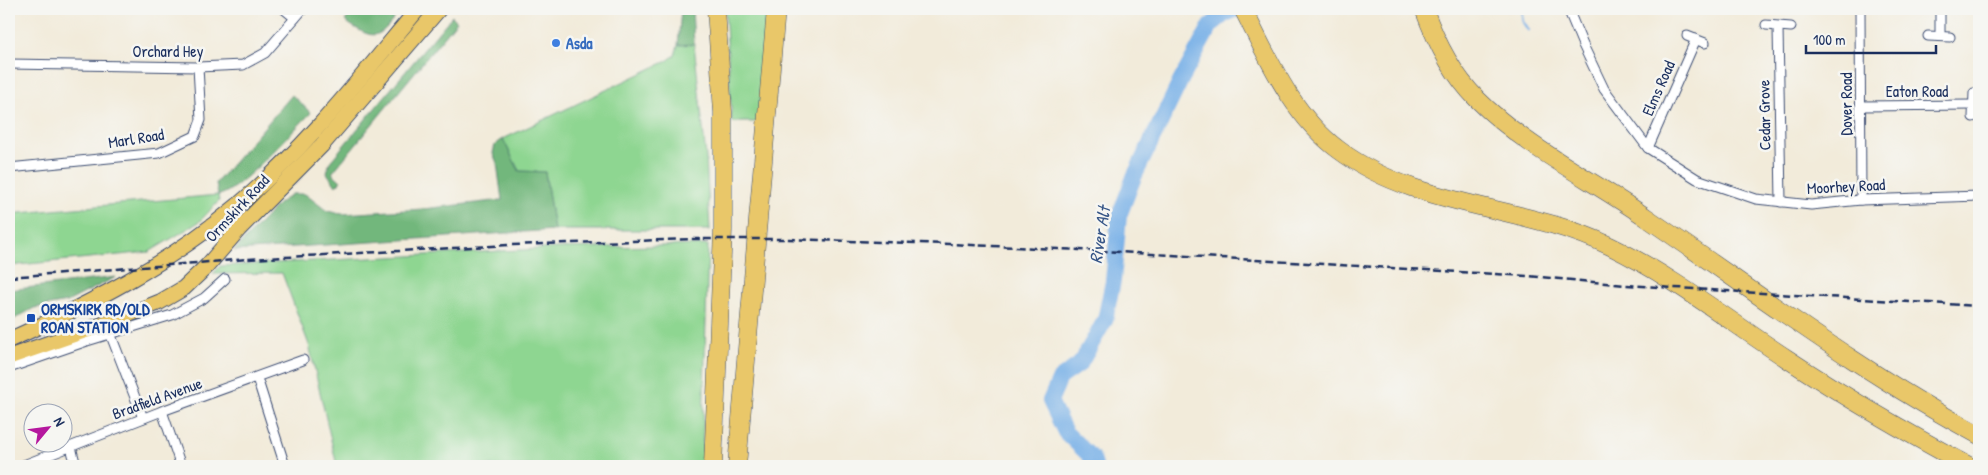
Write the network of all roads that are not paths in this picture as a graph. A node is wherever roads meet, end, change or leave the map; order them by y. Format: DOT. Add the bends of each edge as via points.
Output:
graph roads {
  1 [pos="284,9"];
  2 [pos="303,9"];
  3 [pos="418,9"];
  4 [pos="439,9"];
  5 [pos="716,9"];
  6 [pos="776,9"];
  7 [pos="1243,9"];
  8 [pos="1424,9"];
  9 [pos="1568,9"];
  10 [pos="1860,9"];
  11 [pos="1940,9"];
  12 [pos="295,18"];
  13 [pos="1766,25"];
  14 [pos="1778,27"];
  15 [pos="1791,27"];
  16 [pos="1928,36"];
  17 [pos="1705,43"];
  18 [pos="9,64"];
  19 [pos="198,67"];
  20 [pos="1974,93"];
  21 [pos="1973,105"];
  22 [pos="1861,106"];
  23 [pos="1973,118"];
  24 [pos="1648,148"];
  25 [pos="9,168"];
  26 [pos="1979,196"];
  27 [pos="1861,200"];
  28 [pos="1781,202"];
  29 [pos="225,279"];
  30 [pos="110,333"];
  31 [pos="9,340"];
  32 [pos="9,357"];
  33 [pos="303,360"];
  34 [pos="9,368"];
  35 [pos="257,378"];
  36 [pos="162,411"];
  37 [pos="143,418"];
  38 [pos="1979,435"];
  39 [pos="72,447"];
  40 [pos="72,451"];
  41 [pos="58,452"];
  42 [pos="21,466"];
  43 [pos="76,466"];
  44 [pos="180,466"];
  45 [pos="285,466"];
  46 [pos="713,466"];
  47 [pos="736,466"];
  48 [pos="1969,466"];
  1 -- 12 [label="street"];
  2 -- 12 [label="street, Orchard Hey"];
  3 -- 31 [label="highway, Ormskirk Road" via="342,100 237,206 182,248 112,291"];
  4 -- 32 [label="highway, Ormskirk Road" via="322,146 184,288 160,302 110,322"];
  5 -- 46 [label="highway" via="723,112 723,230"];
  6 -- 47 [label="highway"];
  7 -- 48 [label="highway" via="1271,65 1301,113 1321,134 1364,168 1415,189 1531,218 1615,248 1874,413"];
  8 -- 38 [label="highway" via="1450,65 1473,95 1499,119 1807,329"];
  9 -- 24 [label="street, Moorhey Road" via="1604,88"];
  10 -- 22 [label="street, Dover Road"];
  11 -- 16 [label="street" via="1945,36"];
  12 -- 19 [label="street, Orchard Hey" via="265,53 242,65"];
  13 -- 14 [label="street"];
  14 -- 15 [label="street"];
  14 -- 28 [label="street, Cedar Grove"];
  17 -- 24 [label="street, Elms Road" via="1691,38"];
  18 -- 19 [label="street, Orchard Hey"];
  19 -- 25 [label="street, Marl Road" via="201,120 195,136 180,145 159,153"];
  20 -- 21 [label="street"];
  21 -- 22 [label="street, Eaton Road"];
  21 -- 23 [label="street"];
  22 -- 27 [label="street, Dover Road"];
  24 -- 28 [label="street, Moorhey Road" via="1696,180 1756,200"];
  26 -- 27 [label="street, Moorhey Road"];
  27 -- 28 [label="street, Moorhey Road" via="1811,205"];
  29 -- 30 [label="street" via="204,298 172,315"];
  30 -- 34 [label="street"];
  30 -- 37 [label="street"];
  33 -- 35 [label="street, Bradfield Avenue"];
  35 -- 36 [label="street, Bradfield Avenue"];
  35 -- 45 [label="street"];
  36 -- 37 [label="street, Bradfield Avenue"];
  36 -- 44 [label="street"];
  37 -- 39 [label="street, Bradfield Avenue"];
  40 -- 43 [label="street"];
  41 -- 42 [label="street, Bradfield Avenue"];
}
